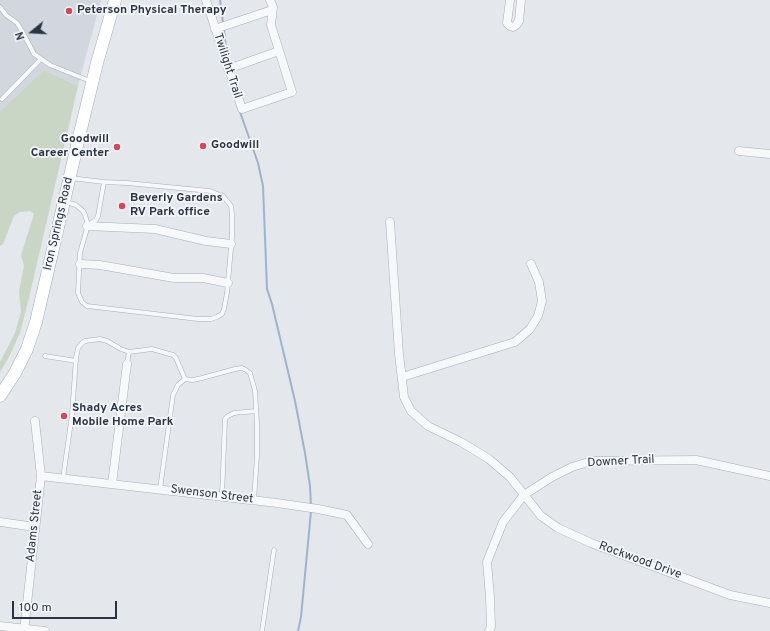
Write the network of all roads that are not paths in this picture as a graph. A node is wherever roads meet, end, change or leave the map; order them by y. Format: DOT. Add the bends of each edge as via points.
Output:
graph roads {
  1 [pos="115,0"];
  2 [pos="206,0"];
  3 [pos="270,0"];
  4 [pos="510,0"];
  5 [pos="521,0"];
  6 [pos="0,7"];
  7 [pos="272,10"];
  8 [pos="215,29"];
  9 [pos="279,52"];
  10 [pos="41,59"];
  11 [pos="228,69"];
  12 [pos="92,82"];
  13 [pos="2,99"];
  14 [pos="739,151"];
  15 [pos="770,154"];
  16 [pos="70,178"];
  17 [pos="104,182"];
  18 [pos="64,202"];
  19 [pos="390,222"];
  20 [pos="88,226"];
  21 [pos="231,244"];
  22 [pos="80,264"];
  23 [pos="532,264"];
  24 [pos="228,282"];
  25 [pos="129,352"];
  26 [pos="45,356"];
  27 [pos="76,361"];
  28 [pos="127,364"];
  29 [pos="402,377"];
  30 [pos="185,379"];
  31 [pos="0,396"];
  32 [pos="256,411"];
  33 [pos="35,421"];
  34 [pos="41,476"];
  35 [pos="770,476"];
  36 [pos="62,478"];
  37 [pos="112,484"];
  38 [pos="160,489"];
  39 [pos="524,495"];
  40 [pos="222,496"];
  41 [pos="254,500"];
  42 [pos="0,522"];
  43 [pos="35,527"];
  44 [pos="368,544"];
  45 [pos="274,550"];
  46 [pos="770,603"];
  47 [pos="0,626"];
  48 [pos="490,629"];
  49 [pos="25,630"];
  50 [pos="45,631"];
  51 [pos="262,631"];
  1 -- 12 [label="main road, Iron Springs Road"];
  2 -- 8 [label="street, Twilight Trail"];
  3 -- 7 [label="street"];
  4 -- 5 [label="street" via="507,23 513,27 519,21"];
  6 -- 10 [label="lane" via="17,23 33,53"];
  7 -- 8 [label="street"];
  7 -- 9 [label="street" via="271,25"];
  8 -- 11 [label="street, Twilight Trail"];
  9 -- 11 [label="street"];
  9 -- 11 [label="street, Twilight Trail" via="292,92 242,109"];
  10 -- 12 [label="lane"];
  10 -- 13 [label="lane"];
  12 -- 16 [label="main road, Iron Springs Road"];
  14 -- 15 [label="street"];
  16 -- 17 [label="lane"];
  16 -- 18 [label="main road, Iron Springs Road"];
  17 -- 20 [label="lane" via="98,216"];
  17 -- 21 [label="lane" via="210,191 224,196 231,206"];
  18 -- 20 [label="lane" via="76,205 83,211"];
  18 -- 31 [label="main road, Iron Springs Road" via="36,322 27,349"];
  19 -- 29 [label="street, Rockwood Drive"];
  20 -- 21 [label="street" via="155,229"];
  20 -- 22 [label="lane" via="80,253"];
  21 -- 24 [label="lane"];
  22 -- 24 [label="street" via="174,278 203,278"];
  22 -- 24 [label="lane" via="78,293 87,306 142,313 198,319 217,317 224,310"];
  23 -- 29 [label="street" via="539,282 542,301 538,316 530,329 515,342"];
  25 -- 27 [label="lane" via="107,341 91,340 82,343 78,348"];
  25 -- 28 [label="lane"];
  25 -- 30 [label="lane" via="152,349 169,353 176,358"];
  26 -- 27 [label="lane"];
  27 -- 36 [label="lane" via="72,415"];
  28 -- 37 [label="street"];
  29 -- 39 [label="street, Rockwood Drive" via="404,397 411,410 428,426 489,458"];
  30 -- 32 [label="lane" via="193,380 242,368 250,373 255,391"];
  30 -- 38 [label="lane" via="173,395"];
  32 -- 40 [label="lane" via="234,413 225,420"];
  32 -- 41 [label="lane" via="257,456"];
  33 -- 34 [label="street, Adams Street"];
  34 -- 36 [label="street, Swenson Street"];
  34 -- 43 [label="street, Adams Street"];
  35 -- 39 [label="street, Downer Trail" via="696,460 592,461 552,476"];
  36 -- 37 [label="street, Swenson Street"];
  37 -- 38 [label="street, Swenson Street"];
  38 -- 40 [label="street, Swenson Street"];
  39 -- 46 [label="street, Rockwood Drive" via="541,516 558,528 591,543 730,595"];
  39 -- 48 [label="street, Downer Trail" via="503,522 487,562"];
  40 -- 41 [label="street, Swenson Street"];
  41 -- 44 [label="street, Swenson Street" via="347,515"];
  42 -- 43 [label="street"];
  43 -- 49 [label="street, Adams Street"];
  45 -- 51 [label="lane"];
  47 -- 49 [label="street"];
  49 -- 50 [label="street"];
}
